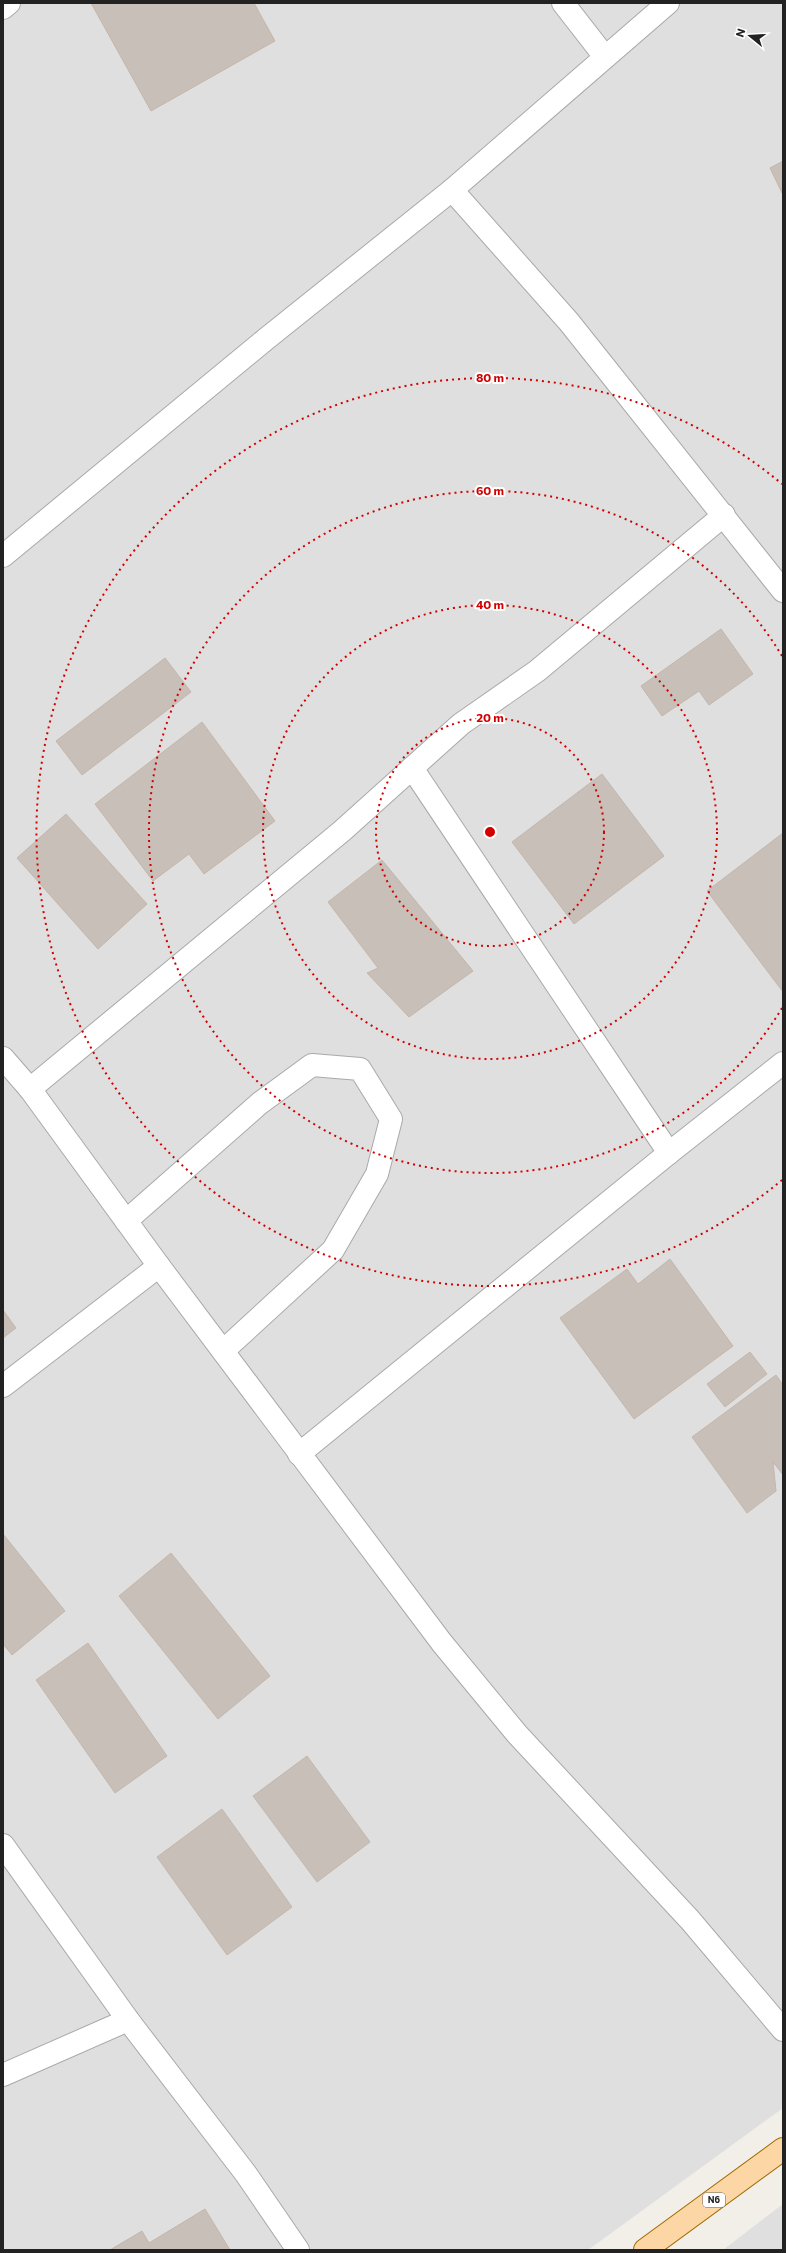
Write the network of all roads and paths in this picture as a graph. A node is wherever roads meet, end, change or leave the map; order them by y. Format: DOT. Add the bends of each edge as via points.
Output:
graph roads {
  1 [pos="9,3"];
  2 [pos="563,3"];
  3 [pos="668,3"];
  4 [pos="3,8"];
  5 [pos="605,57"];
  6 [pos="452,190"];
  7 [pos="724,515"];
  8 [pos="3,556"];
  9 [pos="782,586"];
  10 [pos="412,768"];
  11 [pos="3,1058"];
  12 [pos="783,1063"];
  13 [pos="30,1089"];
  14 [pos="669,1153"];
  15 [pos="126,1221"];
  16 [pos="159,1266"];
  17 [pos="223,1351"];
  18 [pos="3,1386"];
  19 [pos="299,1454"];
  20 [pos="3,1845"];
  21 [pos="128,2020"];
  22 [pos="783,2030"];
  23 [pos="3,2075"];
  24 [pos="783,2149"];
  25 [pos="298,2250"];
  26 [pos="645,2250"];
  1 -- 4 [label="street"];
  2 -- 5 [label="street"];
  3 -- 5 [label="street"];
  5 -- 6 [label="street"];
  6 -- 7 [label="street" via="569,322"];
  6 -- 8 [label="street" via="266,339"];
  7 -- 9 [label="street"];
  7 -- 10 [label="street" via="537,671 461,724"];
  10 -- 13 [label="street" via="342,831"];
  10 -- 14 [label="street"];
  11 -- 13 [label="street"];
  12 -- 14 [label="street"];
  13 -- 15 [label="street"];
  14 -- 19 [label="street"];
  15 -- 16 [label="street"];
  15 -- 17 [label="street" via="260,1103 312,1065 360,1068 391,1119 377,1174 333,1250"];
  16 -- 17 [label="street"];
  16 -- 18 [label="street"];
  17 -- 19 [label="street"];
  19 -- 22 [label="street" via="442,1643 517,1734 690,1920"];
  20 -- 21 [label="street"];
  21 -- 23 [label="street"];
  21 -- 25 [label="street" via="246,2174"];
  24 -- 26 [label="main road, N6"];
}
